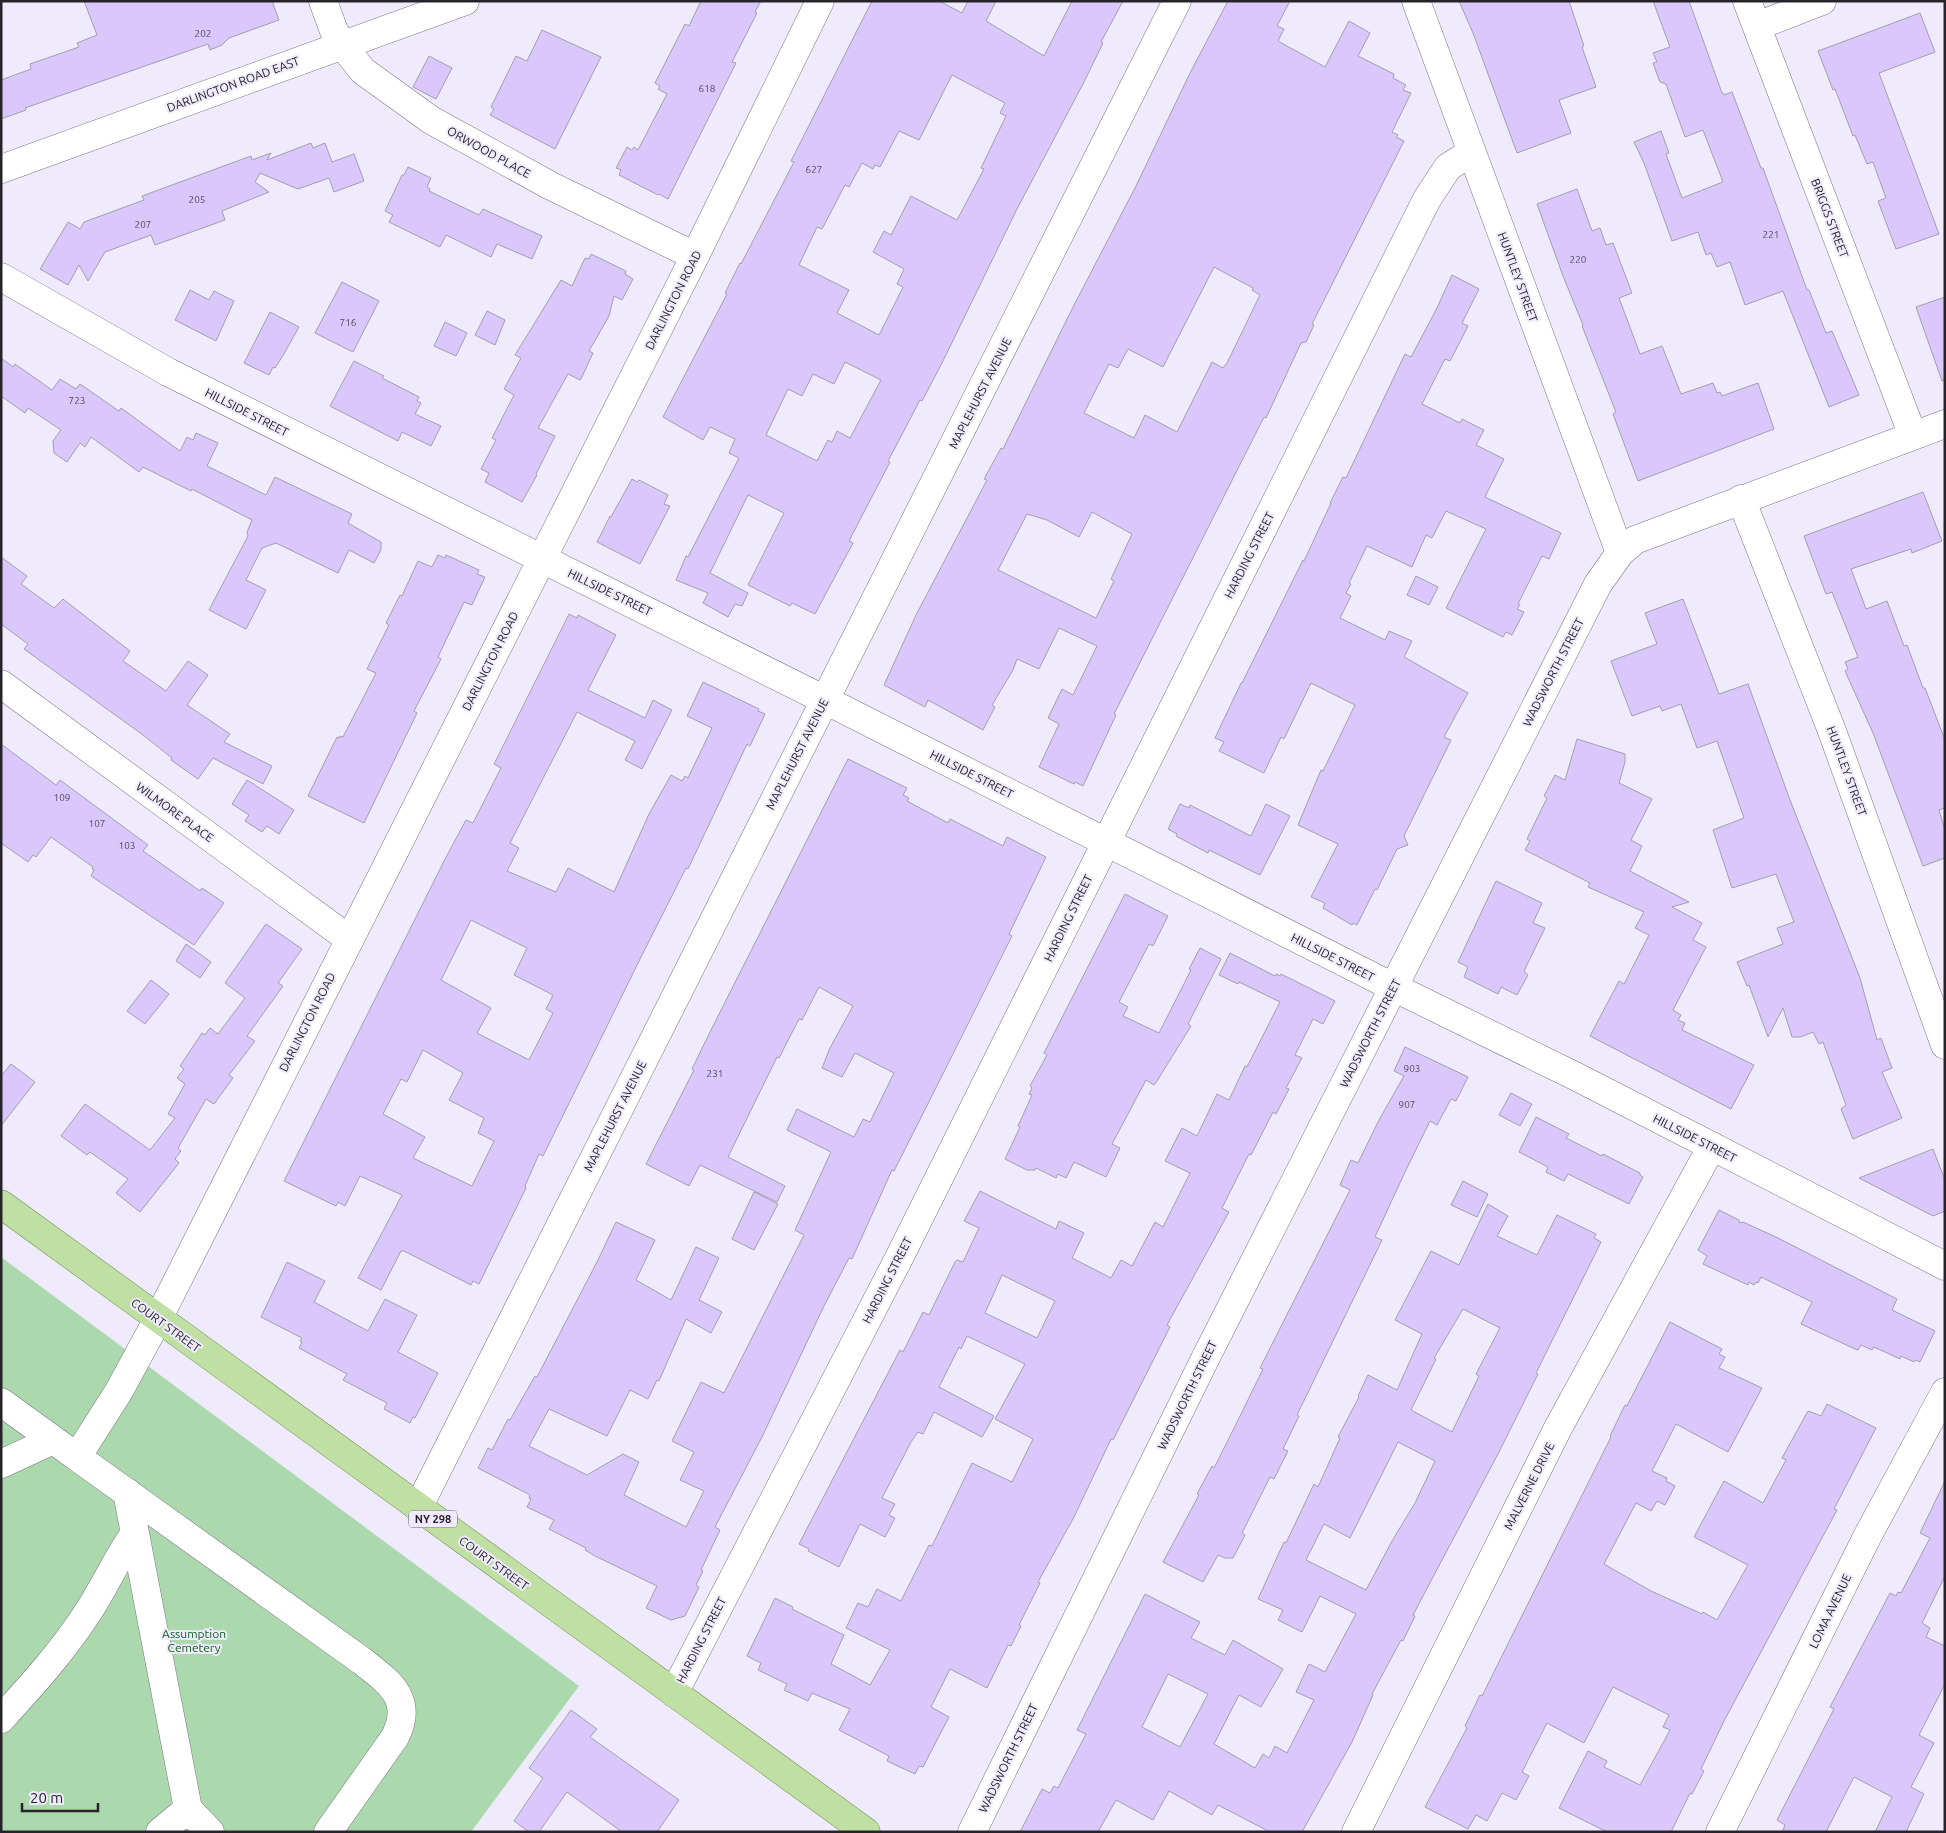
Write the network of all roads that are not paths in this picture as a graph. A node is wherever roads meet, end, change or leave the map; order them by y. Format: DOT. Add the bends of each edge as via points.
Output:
graph roads {
  1 [pos="323,1"];
  2 [pos="465,1"];
  3 [pos="820,1"];
  4 [pos="1177,1"];
  5 [pos="1416,1"];
  6 [pos="1822,1"];
  7 [pos="1752,14"];
  8 [pos="342,45"];
  9 [pos="1472,152"];
  10 [pos="1,169"];
  11 [pos="695,256"];
  12 [pos="1,277"];
  13 [pos="1945,424"];
  14 [pos="1912,436"];
  15 [pos="1742,499"];
  16 [pos="1620,553"];
  17 [pos="542,559"];
  18 [pos="1,684"];
  19 [pos="825,700"];
  20 [pos="1105,842"];
  21 [pos="349,939"];
  22 [pos="1393,987"];
  23 [pos="1945,1045"];
  24 [pos="1712,1146"];
  25 [pos="1,1204"];
  26 [pos="1945,1266"];
  27 [pos="158,1319"];
  28 [pos="1945,1392"];
  29 [pos="1,1402"];
  30 [pos="53,1440"];
  31 [pos="77,1457"];
  32 [pos="1,1464"];
  33 [pos="127,1492"];
  34 [pos="418,1508"];
  35 [pos="134,1533"];
  36 [pos="674,1693"];
  37 [pos="1,1719"];
  38 [pos="188,1809"];
  39 [pos="160,1832"];
  40 [pos="210,1832"];
  41 [pos="328,1832"];
  42 [pos="866,1832"];
  43 [pos="972,1832"];
  44 [pos="1356,1832"];
  45 [pos="1720,1832"];
  1 -- 8 [label="street, ORWOOD PLACE"];
  2 -- 8 [label="street, DARLINGTON ROAD EAST"];
  3 -- 11 [label="street, DARLINGTON ROAD"];
  4 -- 19 [label="street, MAPLEHURST AVENUE"];
  5 -- 9 [label="street, HUNTLEY STREET"];
  6 -- 7 [label="street"];
  7 -- 14 [label="street, BRIGGS STREET"];
  8 -- 10 [label="street, DARLINGTON ROAD EAST"];
  8 -- 11 [label="street, ORWOOD PLACE" via="363,71 431,120 551,186"];
  9 -- 16 [label="street, HUNTLEY STREET"];
  9 -- 20 [label="street, HARDING STREET" via="1448,167 1427,199"];
  11 -- 17 [label="street, DARLINGTON ROAD"];
  12 -- 17 [label="street, HILLSIDE STREET" via="168,372"];
  13 -- 14 [label="street, WADSWORTH STREET"];
  14 -- 15 [label="street, WADSWORTH STREET"];
  15 -- 16 [label="street, WADSWORTH STREET" via="1635,540"];
  15 -- 23 [label="street, HUNTLEY STREET" via="1832,730"];
  16 -- 22 [label="street, WADSWORTH STREET" via="1598,584"];
  17 -- 19 [label="street, HILLSIDE STREET"];
  17 -- 21 [label="street, DARLINGTON ROAD"];
  18 -- 21 [label="street, WILMORE PLACE"];
  19 -- 20 [label="street, HILLSIDE STREET"];
  19 -- 34 [label="street, MAPLEHURST AVENUE"];
  20 -- 22 [label="street, HILLSIDE STREET"];
  20 -- 36 [label="street, HARDING STREET" via="900,1256"];
  21 -- 27 [label="street, DARLINGTON ROAD"];
  22 -- 24 [label="street, HILLSIDE STREET"];
  22 -- 43 [label="street, WADSWORTH STREET"];
  24 -- 26 [label="street, HILLSIDE STREET"];
  24 -- 44 [label="street, MALVERNE DRIVE" via="1558,1428"];
  25 -- 27 [label="main road, COURT STREET / NY 298"];
  27 -- 31 [label="street, DARLINGTON ROAD" via="119,1391"];
  27 -- 34 [label="main road, COURT STREET / NY 298"];
  28 -- 45 [label="street, LOMA AVENUE" via="1867,1537"];
  29 -- 30 [label="street"];
  30 -- 31 [label="street"];
  30 -- 32 [label="street"];
  31 -- 33 [label="street"];
  33 -- 35 [label="street"];
  33 -- 41 [label="street" via="362,1661 386,1680 396,1693 402,1708 402,1724"];
  34 -- 36 [label="main road, COURT STREET / NY 298"];
  35 -- 37 [label="street" via="88,1612 42,1674"];
  35 -- 38 [label="street"];
  36 -- 42 [label="main road, COURT STREET / NY 298"];
  38 -- 39 [label="street"];
  38 -- 40 [label="street"];
}
